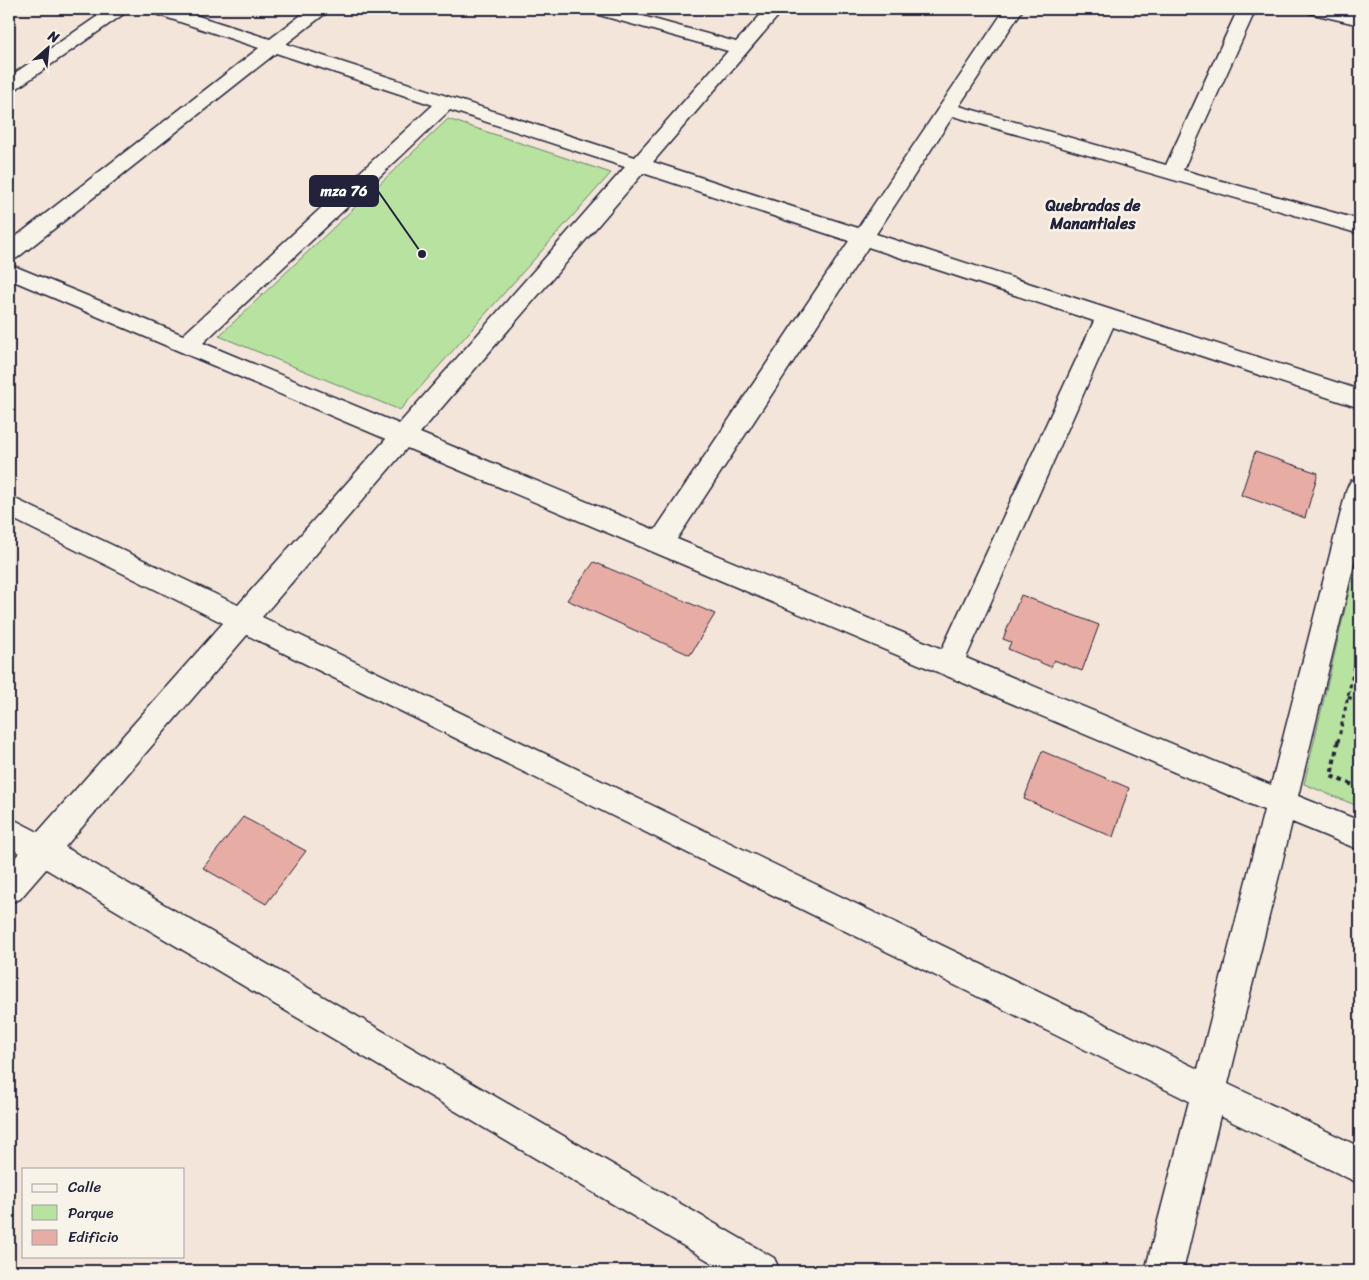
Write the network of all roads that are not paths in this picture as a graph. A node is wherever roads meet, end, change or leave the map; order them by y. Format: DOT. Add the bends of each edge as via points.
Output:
graph roads {
  1 [pos="119,9"];
  2 [pos="159,9"];
  3 [pos="320,9"];
  4 [pos="598,9"];
  5 [pos="775,9"];
  6 [pos="1014,9"];
  7 [pos="1247,9"];
  8 [pos="1314,9"];
  9 [pos="1360,20"];
  10 [pos="273,46"];
  11 [pos="740,49"];
  12 [pos="9,85"];
  13 [pos="447,102"];
  14 [pos="948,109"];
  15 [pos="639,165"];
  16 [pos="1172,173"];
  17 [pos="1360,227"];
  18 [pos="863,237"];
  19 [pos="9,253"];
  20 [pos="9,271"];
  21 [pos="1107,316"];
  22 [pos="186,345"];
  23 [pos="1360,399"];
  24 [pos="403,436"];
  25 [pos="1360,488"];
  26 [pos="9,506"];
  27 [pos="660,544"];
  28 [pos="242,620"];
  29 [pos="949,664"];
  30 [pos="1282,803"];
  31 [pos="9,831"];
  32 [pos="1360,836"];
  33 [pos="42,850"];
  34 [pos="9,888"];
  35 [pos="1209,1092"];
  36 [pos="1360,1166"];
  37 [pos="761,1271"];
  38 [pos="1164,1271"];
  1 -- 12 [label="street"];
  2 -- 10 [label="street"];
  3 -- 10 [label="street"];
  4 -- 11 [label="street"];
  5 -- 11 [label="street"];
  6 -- 14 [label="street"];
  7 -- 16 [label="street"];
  8 -- 9 [label="street"];
  10 -- 13 [label="street"];
  10 -- 19 [label="street"];
  11 -- 15 [label="street"];
  13 -- 15 [label="street"];
  13 -- 22 [label="street"];
  14 -- 16 [label="street"];
  14 -- 18 [label="street"];
  15 -- 18 [label="street"];
  15 -- 24 [label="street"];
  16 -- 17 [label="street"];
  18 -- 21 [label="street"];
  18 -- 27 [label="street"];
  20 -- 22 [label="street"];
  21 -- 23 [label="street"];
  21 -- 29 [label="street"];
  22 -- 24 [label="street"];
  24 -- 27 [label="street"];
  24 -- 28 [label="street"];
  25 -- 30 [label="street"];
  26 -- 28 [label="street"];
  27 -- 29 [label="street"];
  28 -- 33 [label="street"];
  28 -- 35 [label="street"];
  29 -- 30 [label="street"];
  30 -- 32 [label="street"];
  30 -- 35 [label="street"];
  31 -- 33 [label="street"];
  33 -- 34 [label="street"];
  33 -- 37 [label="street"];
  35 -- 36 [label="street"];
  35 -- 38 [label="street"];
}
